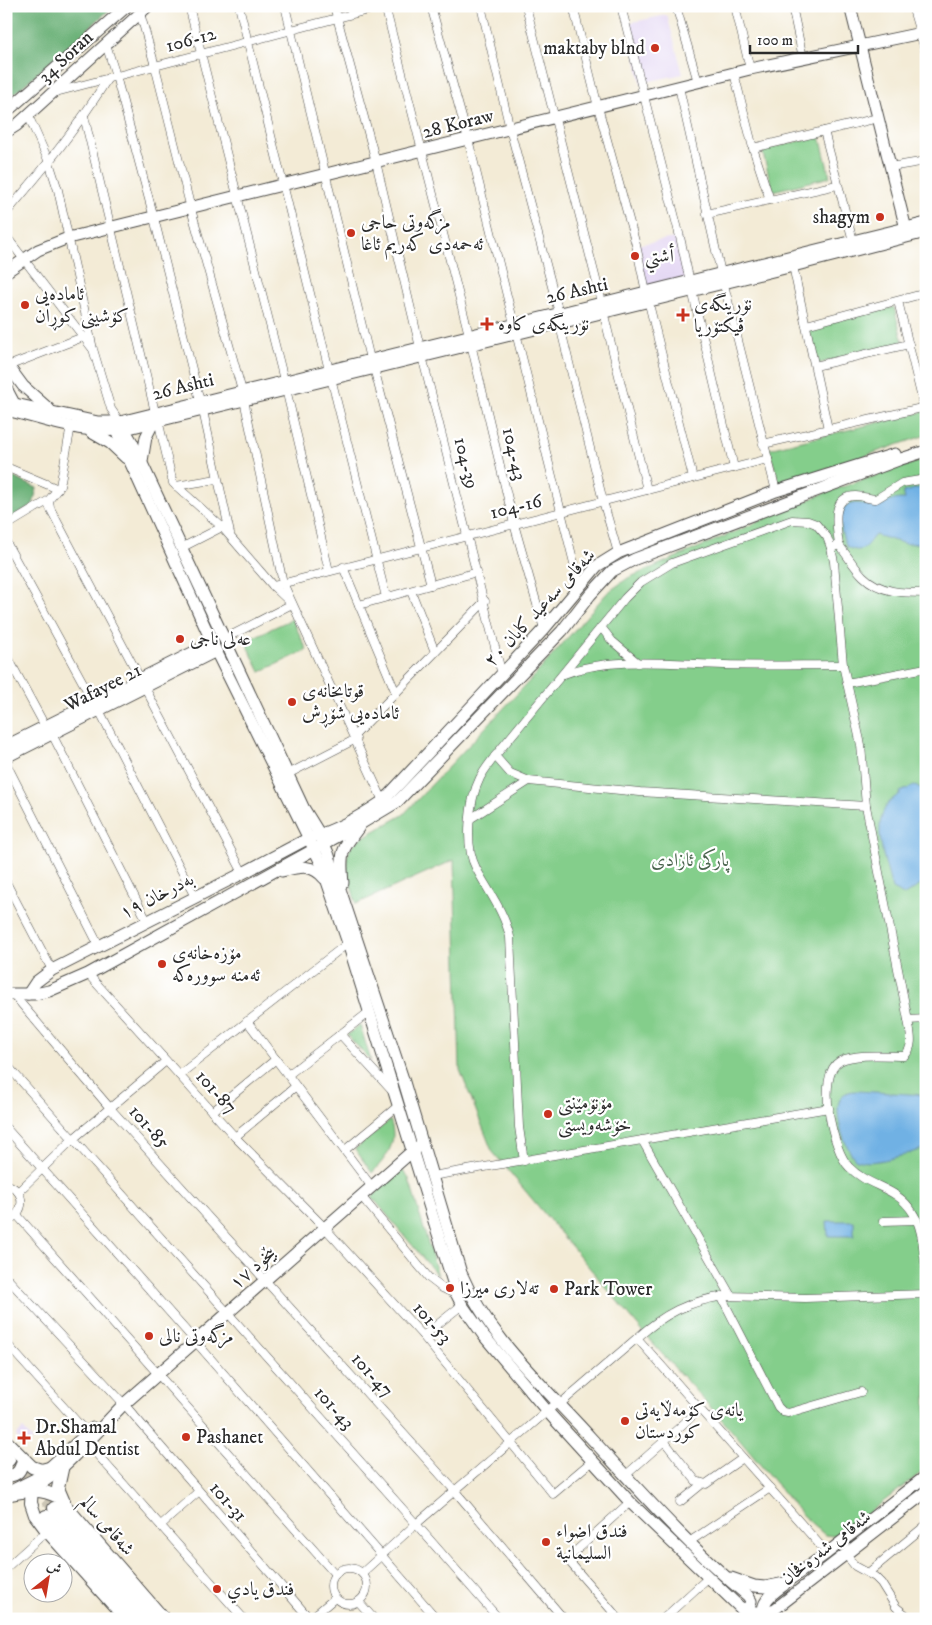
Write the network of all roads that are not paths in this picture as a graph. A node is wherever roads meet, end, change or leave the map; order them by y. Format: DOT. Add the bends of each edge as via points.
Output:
graph roads {
  1 [pos="127,6"];
  2 [pos="189,6"];
  3 [pos="238,6"];
  4 [pos="285,6"];
  5 [pos="334,6"];
  6 [pos="384,6"];
  7 [pos="431,6"];
  8 [pos="481,6"];
  9 [pos="526,6"];
  10 [pos="573,6"];
  11 [pos="621,6"];
  12 [pos="676,6"];
  13 [pos="735,6"];
  14 [pos="792,6"];
  15 [pos="850,6"];
  16 [pos="912,6"];
  17 [pos="144,10"];
  18 [pos="337,18"];
  19 [pos="291,30"];
  20 [pos="923,32"];
  21 [pos="248,41"];
  22 [pos="106,44"];
  23 [pos="860,46"];
  24 [pos="926,53"];
  25 [pos="201,54"];
  26 [pos="803,58"];
  27 [pos="155,66"];
  28 [pos="750,69"];
  29 [pos="734,74"];
  30 [pos="116,76"];
  31 [pos="108,78"];
  32 [pos="698,82"];
  33 [pos="679,87"];
  34 [pos="53,93"];
  35 [pos="644,96"];
  36 [pos="598,107"];
  37 [pos="6,112"];
  38 [pos="28,115"];
  39 [pos="84,116"];
  40 [pos="554,118"];
  41 [pos="878,118"];
  42 [pos="510,129"];
  43 [pos="824,131"];
  44 [pos="6,132"];
  45 [pos="468,139"];
  46 [pos="753,148"];
  47 [pos="423,150"];
  48 [pos="926,161"];
  49 [pos="50,162"];
  50 [pos="376,162"];
  51 [pos="890,167"];
  52 [pos="325,176"];
  53 [pos="837,185"];
  54 [pos="283,186"];
  55 [pos="238,197"];
  56 [pos="770,200"];
  57 [pos="191,208"];
  58 [pos="6,213"];
  59 [pos="707,214"];
  60 [pos="154,218"];
  61 [pos="926,224"];
  62 [pos="110,228"];
  63 [pos="906,229"];
  64 [pos="926,232"];
  65 [pos="6,236"];
  66 [pos="68,238"];
  67 [pos="853,241"];
  68 [pos="23,260"];
  69 [pos="793,266"];
  70 [pos="6,272"];
  71 [pos="723,278"];
  72 [pos="691,286"];
  73 [pos="926,293"];
  74 [pos="647,296"];
  75 [pos="898,301"];
  76 [pos="602,307"];
  77 [pos="559,318"];
  78 [pos="806,325"];
  79 [pos="515,329"];
  80 [pos="83,337"];
  81 [pos="470,340"];
  82 [pos="909,344"];
  83 [pos="93,349"];
  84 [pos="421,352"];
  85 [pos="372,364"];
  86 [pos="7,365"];
  87 [pos="815,366"];
  88 [pos="330,374"];
  89 [pos="285,385"];
  90 [pos="6,388"];
  91 [pos="243,395"];
  92 [pos="201,406"];
  93 [pos="12,407"];
  94 [pos="925,407"];
  95 [pos="55,413"];
  96 [pos="156,418"];
  97 [pos="71,426"];
  98 [pos="118,426"];
  99 [pos="85,429"];
  100 [pos="828,429"];
  101 [pos="763,444"];
  102 [pos="926,444"];
  103 [pos="926,451"];
  104 [pos="768,460"];
  105 [pos="137,464"];
  106 [pos="6,468"];
  107 [pos="734,468"];
  108 [pos="693,478"];
  109 [pos="217,479"];
  110 [pos="926,479"];
  111 [pos="176,486"];
  112 [pos="59,488"];
  113 [pos="647,490"];
  114 [pos="776,491"];
  115 [pos="49,500"];
  116 [pos="603,502"];
  117 [pos="561,512"];
  118 [pos="514,524"];
  119 [pos="225,525"];
  120 [pos="6,526"];
  121 [pos="467,536"];
  122 [pos="6,542"];
  123 [pos="835,546"];
  124 [pos="182,548"];
  125 [pos="421,548"];
  126 [pos="618,553"];
  127 [pos="376,559"];
  128 [pos="343,567"];
  129 [pos="329,571"];
  130 [pos="477,572"];
  131 [pos="431,585"];
  132 [pos="273,586"];
  133 [pos="284,586"];
  134 [pos="580,588"];
  135 [pos="411,590"];
  136 [pos="926,593"];
  137 [pos="386,597"];
  138 [pos="485,601"];
  139 [pos="292,604"];
  140 [pos="359,605"];
  141 [pos="601,627"];
  142 [pos="544,629"];
  143 [pos="224,639"];
  144 [pos="214,647"];
  145 [pos="435,652"];
  146 [pos="6,654"];
  147 [pos="638,663"];
  148 [pos="843,665"];
  149 [pos="926,668"];
  150 [pos="562,674"];
  151 [pos="502,675"];
  152 [pos="143,683"];
  153 [pos="847,683"];
  154 [pos="396,693"];
  155 [pos="96,706"];
  156 [pos="48,730"];
  157 [pos="355,738"];
  158 [pos="6,746"];
  159 [pos="495,756"];
  160 [pos="6,758"];
  161 [pos="6,763"];
  162 [pos="288,774"];
  163 [pos="529,781"];
  164 [pos="383,801"];
  165 [pos="291,805"];
  166 [pos="866,806"];
  167 [pos="304,809"];
  168 [pos="365,817"];
  169 [pos="470,819"];
  170 [pos="317,841"];
  171 [pos="289,849"];
  172 [pos="243,873"];
  173 [pos="263,877"];
  174 [pos="6,882"];
  175 [pos="328,886"];
  176 [pos="195,897"];
  177 [pos="347,909"];
  178 [pos="147,921"];
  179 [pos="348,943"];
  180 [pos="99,946"];
  181 [pos="52,970"];
  182 [pos="88,974"];
  183 [pos="10,994"];
  184 [pos="28,994"];
  185 [pos="369,1012"];
  186 [pos="926,1019"];
  187 [pos="908,1020"];
  188 [pos="247,1022"];
  189 [pos="340,1034"];
  190 [pos="276,1060"];
  191 [pos="166,1061"];
  192 [pos="6,1064"];
  193 [pos="179,1075"];
  194 [pos="288,1075"];
  195 [pos="296,1086"];
  196 [pos="394,1094"];
  197 [pos="398,1106"];
  198 [pos="110,1108"];
  199 [pos="829,1108"];
  200 [pos="212,1112"];
  201 [pos="6,1128"];
  202 [pos="235,1137"];
  203 [pos="73,1139"];
  204 [pos="642,1140"];
  205 [pos="422,1143"];
  206 [pos="345,1150"];
  207 [pos="412,1152"];
  208 [pos="524,1161"];
  209 [pos="41,1169"];
  210 [pos="432,1176"];
  211 [pos="6,1184"];
  212 [pos="372,1187"];
  213 [pos="18,1192"];
  214 [pos="361,1196"];
  215 [pos="17,1215"];
  216 [pos="917,1220"];
  217 [pos="6,1221"];
  218 [pos="883,1221"];
  219 [pos="325,1228"];
  220 [pos="922,1229"];
  221 [pos="926,1268"];
  222 [pos="6,1276"];
  223 [pos="265,1280"];
  224 [pos="926,1294"];
  225 [pos="721,1296"];
  226 [pos="731,1296"];
  227 [pos="460,1300"];
  228 [pos="228,1313"];
  229 [pos="422,1336"];
  230 [pos="636,1338"];
  231 [pos="196,1342"];
  232 [pos="6,1343"];
  233 [pos="157,1375"];
  234 [pos="861,1392"];
  235 [pos="559,1403"];
  236 [pos="124,1404"];
  237 [pos="700,1409"];
  238 [pos="547,1412"];
  239 [pos="87,1438"];
  240 [pos="6,1441"];
  241 [pos="664,1441"];
  242 [pos="511,1442"];
  243 [pos="743,1458"];
  244 [pos="23,1459"];
  245 [pos="592,1461"];
  246 [pos="64,1465"];
  247 [pos="49,1468"];
  248 [pos="626,1475"];
  249 [pos="6,1476"];
  250 [pos="926,1476"];
  251 [pos="702,1484"];
  252 [pos="40,1486"];
  253 [pos="770,1488"];
  254 [pos="455,1491"];
  255 [pos="198,1492"];
  256 [pos="926,1492"];
  257 [pos="6,1494"];
  258 [pos="630,1502"];
  259 [pos="680,1502"];
  260 [pos="47,1510"];
  261 [pos="416,1524"];
  262 [pos="926,1524"];
  263 [pos="161,1525"];
  264 [pos="47,1531"];
  265 [pos="689,1542"];
  266 [pos="827,1553"];
  267 [pos="381,1554"];
  268 [pos="846,1555"];
  269 [pos="6,1568"];
  270 [pos="362,1573"];
  271 [pos="868,1573"];
  272 [pos="335,1574"];
  273 [pos="713,1574"];
  274 [pos="785,1584"];
  275 [pos="335,1598"];
  276 [pos="359,1602"];
  277 [pos="740,1608"];
  278 [pos="764,1616"];
  279 [pos="126,1619"];
  280 [pos="139,1619"];
  281 [pos="151,1619"];
  282 [pos="164,1619"];
  283 [pos="244,1619"];
  284 [pos="310,1619"];
  285 [pos="374,1619"];
  286 [pos="437,1619"];
  287 [pos="499,1619"];
  288 [pos="564,1619"];
  289 [pos="619,1619"];
  290 [pos="664,1619"];
  291 [pos="752,1619"];
  292 [pos="911,1619"];
  1 -- 37 [label="main road, 34 Soran"];
  2 -- 25 [label="street"];
  3 -- 21 [label="street"];
  4 -- 19 [label="street"];
  5 -- 18 [label="street, 104-39"];
  6 -- 18 [label="street, 106-12"];
  6 -- 47 [label="street, 104-43"];
  7 -- 45 [label="street"];
  8 -- 42 [label="street"];
  9 -- 40 [label="street"];
  10 -- 36 [label="street"];
  11 -- 35 [label="street"];
  12 -- 32 [label="street"];
  13 -- 28 [label="street"];
  14 -- 26 [label="street"];
  15 -- 23 [label="main road"];
  16 -- 20 [label="street"];
  17 -- 22 [label="main road, 34 Soran"];
  17 -- 27 [label="street"];
  18 -- 19 [label="street, 106-12"];
  18 -- 50 [label="street, 104-39"];
  19 -- 21 [label="street, 106-12"];
  19 -- 52 [label="street"];
  20 -- 23 [label="main road, 28 Koraw"];
  20 -- 24 [label="street"];
  21 -- 25 [label="street, 106-12"];
  21 -- 54 [label="street"];
  22 -- 30 [label="street"];
  22 -- 34 [label="main road, 34 Soran"];
  23 -- 26 [label="main road, 28 Koraw"];
  23 -- 41 [label="main road"];
  25 -- 27 [label="street, 106-12"];
  25 -- 55 [label="street"];
  26 -- 28 [label="main road, 28 Koraw"];
  27 -- 30 [label="street, 106-12"];
  27 -- 57 [label="street"];
  28 -- 29 [label="main road, 28 Koraw"];
  29 -- 32 [label="main road, 28 Koraw"];
  29 -- 46 [label="street"];
  30 -- 31 [label="street, 106-12"];
  30 -- 60 [label="street"];
  31 -- 34 [label="street, 106-12"];
  31 -- 39 [label="street"];
  32 -- 33 [label="main road, 28 Koraw"];
  33 -- 35 [label="main road, 28 Koraw"];
  33 -- 59 [label="street"];
  34 -- 38 [label="main road, 34 Soran"];
  35 -- 36 [label="main road, 28 Koraw"];
  35 -- 72 [label="street"];
  36 -- 40 [label="main road, 28 Koraw"];
  36 -- 74 [label="street"];
  38 -- 44 [label="main road, 34 Soran"];
  38 -- 49 [label="street"];
  39 -- 49 [label="street"];
  39 -- 62 [label="street"];
  40 -- 42 [label="main road, 28 Koraw"];
  40 -- 76 [label="street"];
  41 -- 43 [label="street"];
  41 -- 51 [label="main road"];
  42 -- 45 [label="main road, 28 Koraw"];
  42 -- 77 [label="street"];
  43 -- 46 [label="street"];
  43 -- 53 [label="street"];
  45 -- 47 [label="main road, 28 Koraw"];
  45 -- 79 [label="street"];
  46 -- 56 [label="street"];
  47 -- 50 [label="main road, 28 Koraw"];
  47 -- 81 [label="street, 104-43"];
  48 -- 51 [label="street"];
  49 -- 58 [label="street"];
  49 -- 66 [label="street"];
  50 -- 52 [label="main road, 28 Koraw"];
  50 -- 84 [label="street, 104-39"];
  51 -- 63 [label="main road"];
  52 -- 54 [label="main road, 28 Koraw"];
  52 -- 85 [label="street"];
  53 -- 56 [label="street"];
  53 -- 67 [label="street"];
  54 -- 55 [label="main road, 28 Koraw"];
  54 -- 88 [label="street"];
  55 -- 57 [label="main road, 28 Koraw"];
  55 -- 89 [label="street"];
  56 -- 59 [label="street"];
  57 -- 60 [label="main road, 28 Koraw"];
  57 -- 91 [label="street"];
  59 -- 71 [label="street"];
  60 -- 62 [label="main road, 28 Koraw"];
  60 -- 92 [label="street"];
  61 -- 63 [label="main road, 26 Ashti"];
  62 -- 66 [label="main road, 28 Koraw"];
  62 -- 96 [label="street"];
  63 -- 67 [label="main road, 26 Ashti"];
  64 -- 69 [label="main road, 26 Ashti"];
  65 -- 68 [label="street"];
  66 -- 68 [label="main road, 28 Koraw"];
  66 -- 83 [label="street"];
  67 -- 71 [label="main road, 26 Ashti"];
  68 -- 70 [label="main road, 28 Koraw"];
  68 -- 80 [label="street"];
  69 -- 71 [label="main road, 26 Ashti"];
  69 -- 78 [label="street"];
  71 -- 72 [label="main road, 26 Ashti"];
  71 -- 101 [label="street"];
  72 -- 74 [label="main road, 26 Ashti"];
  72 -- 107 [label="street"];
  73 -- 75 [label="street"];
  74 -- 76 [label="main road, 26 Ashti"];
  74 -- 108 [label="street"];
  75 -- 78 [label="street"];
  75 -- 82 [label="street"];
  76 -- 77 [label="main road, 26 Ashti"];
  76 -- 113 [label="street"];
  77 -- 79 [label="main road, 26 Ashti"];
  77 -- 116 [label="street"];
  78 -- 87 [label="street"];
  79 -- 81 [label="main road, 26 Ashti"];
  79 -- 117 [label="street"];
  80 -- 83 [label="street"];
  80 -- 86 [label="street"];
  81 -- 84 [label="main road, 26 Ashti"];
  81 -- 118 [label="street, 104-43"];
  82 -- 87 [label="street"];
  82 -- 94 [label="street"];
  83 -- 98 [label="street"];
  84 -- 85 [label="main road, 26 Ashti"];
  84 -- 121 [label="street, 104-39"];
  85 -- 88 [label="main road, 26 Ashti"];
  85 -- 125 [label="street"];
  86 -- 95 [label="main road" via="23,386"];
  87 -- 100 [label="street"];
  88 -- 89 [label="main road, 26 Ashti"];
  88 -- 127 [label="street"];
  89 -- 91 [label="main road, 26 Ashti"];
  89 -- 129 [label="street"];
  90 -- 93 [label="main road"];
  91 -- 92 [label="main road, 26 Ashti"];
  91 -- 133 [label="street"];
  92 -- 96 [label="main road, 26 Ashti"];
  92 -- 109 [label="street"];
  93 -- 95 [label="main road"];
  93 -- 97 [label="main road"];
  94 -- 100 [label="street"];
  95 -- 98 [label="main road"];
  96 -- 98 [label="main road, 26 Ashti"];
  96 -- 105 [label="main road"];
  96 -- 111 [label="street"];
  97 -- 99 [label="main road"];
  97 -- 112 [label="street"];
  98 -- 99 [label="main road"];
  98 -- 105 [label="main road"];
  99 -- 105 [label="main road"];
  100 -- 101 [label="street"];
  101 -- 104 [label="street"];
  102 -- 114 [label="main road, شەقامی سەعید کابان ٢٠"];
  103 -- 168 [label="main road, شەقامی سەعید کابان ٢٠" via="635,559 612,571 562,631 397,802"];
  104 -- 107 [label="street, 104-16"];
  104 -- 114 [label="street"];
  105 -- 124 [label="main road"];
  105 -- 144 [label="main road"];
  106 -- 112 [label="street"];
  107 -- 108 [label="street, 104-16"];
  108 -- 113 [label="street, 104-16"];
  109 -- 111 [label="street"];
  109 -- 119 [label="street"];
  110 -- 123 [label="street" via="902,483 876,499 848,496 836,512"];
  111 -- 119 [label="street"];
  112 -- 115 [label="street"];
  113 -- 116 [label="street, 104-16"];
  114 -- 126 [label="main road, شەقامی سەعید کابان ٢٠"];
  115 -- 120 [label="street"];
  115 -- 152 [label="street" via="50,508"];
  116 -- 117 [label="street, 104-16"];
  116 -- 126 [label="street"];
  117 -- 118 [label="street, 104-16"];
  117 -- 134 [label="street"];
  118 -- 121 [label="street, 104-16"];
  118 -- 142 [label="street, 104-43"];
  119 -- 124 [label="street"];
  119 -- 132 [label="street" via="230,536"];
  121 -- 125 [label="street, 104-16"];
  121 -- 130 [label="street, 104-39"];
  122 -- 155 [label="street"];
  123 -- 136 [label="street" via="876,585 888,591"];
  123 -- 141 [label="street" via="816,524 792,520 686,557 655,573 625,598"];
  123 -- 148 [label="street"];
  124 -- 143 [label="main road"];
  125 -- 127 [label="street, 104-16"];
  125 -- 131 [label="street"];
  126 -- 134 [label="main road, شەقامی سەعید کابان ٢٠" via="597,566"];
  127 -- 128 [label="street, 104-16"];
  127 -- 137 [label="street"];
  128 -- 129 [label="street, 104-16"];
  128 -- 140 [label="street"];
  129 -- 133 [label="street, 104-16"];
  130 -- 131 [label="street"];
  130 -- 138 [label="street, 104-39"];
  131 -- 135 [label="street"];
  132 -- 133 [label="street, 104-16"];
  132 -- 139 [label="street"];
  133 -- 139 [label="street"];
  134 -- 142 [label="main road, شەقامی سەعید کابان ٢٠"];
  135 -- 137 [label="street"];
  135 -- 145 [label="street"];
  137 -- 140 [label="street"];
  138 -- 145 [label="street"];
  138 -- 151 [label="street, 104-39"];
  139 -- 143 [label="street"];
  139 -- 157 [label="street"];
  140 -- 154 [label="street"];
  141 -- 147 [label="street"];
  141 -- 150 [label="street"];
  142 -- 151 [label="main road, شەقامی سەعید کابان ٢٠"];
  143 -- 162 [label="main road"];
  144 -- 152 [label="main road, Wafayee 21"];
  144 -- 165 [label="main road"];
  145 -- 154 [label="street"];
  146 -- 156 [label="street"];
  147 -- 148 [label="street"];
  147 -- 150 [label="street" via="597,665"];
  148 -- 153 [label="street"];
  149 -- 153 [label="street"];
  150 -- 159 [label="street"];
  151 -- 164 [label="main road, شەقامی سەعید کابان ٢٠"];
  152 -- 155 [label="main road, Wafayee 21"];
  152 -- 172 [label="street"];
  153 -- 166 [label="street" via="860,744"];
  154 -- 157 [label="street"];
  155 -- 156 [label="main road, Wafayee 21"];
  155 -- 176 [label="street"];
  156 -- 158 [label="main road, Wafayee 21"];
  156 -- 160 [label="main road, Wafayee 21"];
  156 -- 178 [label="street"];
  157 -- 162 [label="street"];
  157 -- 164 [label="street"];
  159 -- 163 [label="street" via="510,773"];
  159 -- 169 [label="street" via="476,787"];
  161 -- 180 [label="street"];
  162 -- 167 [label="main road"];
  163 -- 166 [label="street" via="640,792"];
  163 -- 169 [label="street"];
  164 -- 168 [label="main road, شەقامی سەعید کابان ٢٠"];
  165 -- 170 [label="main road"];
  165 -- 171 [label="main road" via="300,836"];
  166 -- 187 [label="street"];
  167 -- 168 [label="main road" via="325,823"];
  167 -- 170 [label="main road"];
  168 -- 170 [label="main road, شەقامی سەعید کابان ٢٠"];
  168 -- 177 [label="main road" via="342,854"];
  169 -- 208 [label="street" via="475,866 501,910 510,937 519,1128"];
  170 -- 171 [label="main road, بەدرخان ١٩"];
  170 -- 173 [label="main road, بەدرخان ١٩"];
  170 -- 175 [label="main road"];
  170 -- 177 [label="main road"];
  171 -- 172 [label="main road, بەدرخان ١٩"];
  172 -- 176 [label="main road, بەدرخان ١٩"];
  173 -- 175 [label="main road" via="304,866 318,871"];
  173 -- 182 [label="main road, بەدرخان ١٩"];
  174 -- 181 [label="street"];
  175 -- 179 [label="main road"];
  176 -- 178 [label="main road, بەدرخان ١٩"];
  177 -- 205 [label="main road"];
  178 -- 180 [label="main road, بەدرخان ١٩"];
  179 -- 185 [label="main road"];
  179 -- 188 [label="street"];
  180 -- 181 [label="main road, بەدرخان ١٩"];
  181 -- 184 [label="main road, بەدرخان ١٩" via="36,982"];
  182 -- 184 [label="main road, بەدرخان ١٩" via="49,992"];
  182 -- 191 [label="street, 101-87"];
  183 -- 184 [label="main road, بەدرخان ١٩"];
  183 -- 198 [label="street, 101-85"];
  185 -- 189 [label="street"];
  185 -- 196 [label="main road"];
  186 -- 187 [label="street"];
  187 -- 199 [label="street" via="911,1046 904,1056 857,1057 834,1066 828,1084"];
  188 -- 190 [label="street"];
  188 -- 193 [label="street"];
  189 -- 194 [label="street"];
  189 -- 196 [label="street"];
  190 -- 194 [label="street"];
  190 -- 200 [label="street"];
  191 -- 193 [label="street, 101-87"];
  191 -- 198 [label="street"];
  192 -- 203 [label="street, 101-43"];
  193 -- 200 [label="street, 101-87"];
  194 -- 195 [label="street"];
  195 -- 202 [label="street"];
  195 -- 206 [label="street"];
  196 -- 197 [label="main road"];
  197 -- 206 [label="street"];
  197 -- 207 [label="main road"];
  198 -- 203 [label="street"];
  198 -- 223 [label="street, 101-85"];
  199 -- 204 [label="street"];
  199 -- 216 [label="street" via="836,1142 847,1166 861,1177 896,1194"];
  200 -- 202 [label="street, 101-87"];
  201 -- 209 [label="street"];
  202 -- 219 [label="street, 101-87"];
  203 -- 209 [label="street"];
  203 -- 228 [label="street, 101-43"];
  204 -- 208 [label="street"];
  204 -- 226 [label="street"];
  205 -- 207 [label="main road, بێخود ١٧"];
  205 -- 210 [label="main road"];
  206 -- 212 [label="street"];
  207 -- 212 [label="main road, بێخود ١٧"];
  207 -- 227 [label="main road"];
  208 -- 210 [label="street"];
  209 -- 213 [label="street"];
  209 -- 231 [label="street"];
  210 -- 235 [label="main road" via="462,1273 477,1307"];
  211 -- 213 [label="street"];
  212 -- 214 [label="main road, بێخود ١٧"];
  213 -- 215 [label="street" via="21,1204"];
  214 -- 219 [label="main road, بێخود ١٧"];
  214 -- 227 [label="street" via="429,1278"];
  215 -- 217 [label="street"];
  215 -- 233 [label="street"];
  216 -- 218 [label="street"];
  216 -- 220 [label="street"];
  219 -- 223 [label="main road, بێخود ١٧"];
  219 -- 229 [label="street, 101-53"];
  220 -- 221 [label="street"];
  222 -- 236 [label="street, 101-31"];
  223 -- 228 [label="main road, بێخود ١٧"];
  223 -- 254 [label="street, 101-47"];
  224 -- 226 [label="street" via="822,1298"];
  225 -- 226 [label="street"];
  225 -- 230 [label="street" via="698,1300 680,1308"];
  225 -- 234 [label="street" via="778,1408 783,1412"];
  227 -- 229 [label="street"];
  227 -- 238 [label="main road" via="484,1336"];
  228 -- 231 [label="main road, بێخود ١٧"];
  228 -- 261 [label="street, 101-43"];
  229 -- 242 [label="street, 101-53"];
  230 -- 235 [label="street"];
  230 -- 237 [label="street"];
  231 -- 233 [label="main road, بێخود ١٧"];
  231 -- 267 [label="street"];
  232 -- 239 [label="street"];
  233 -- 236 [label="main road, بێخود ١٧"];
  233 -- 272 [label="street"];
  235 -- 238 [label="street"];
  235 -- 248 [label="main road"];
  236 -- 239 [label="main road, بێخود ١٧" via="98,1424"];
  236 -- 255 [label="street, 101-31"];
  237 -- 241 [label="street"];
  237 -- 243 [label="street"];
  238 -- 242 [label="street"];
  238 -- 245 [label="main road"];
  239 -- 246 [label="main road"];
  239 -- 247 [label="main road"];
  239 -- 263 [label="street"];
  240 -- 244 [label="main road"];
  241 -- 248 [label="street"];
  241 -- 251 [label="street" via="696,1481"];
  242 -- 245 [label="street, 101-53" via="553,1494"];
  242 -- 254 [label="street"];
  243 -- 251 [label="street"];
  243 -- 253 [label="street"];
  244 -- 247 [label="main road" via="36,1469"];
  244 -- 249 [label="main road" via="16,1474"];
  245 -- 258 [label="main road"];
  246 -- 252 [label="main road"];
  246 -- 260 [label="main road" via="58,1488"];
  247 -- 252 [label="main road"];
  248 -- 265 [label="main road"];
  250 -- 266 [label="main road"];
  251 -- 259 [label="street"];
  252 -- 257 [label="main road"];
  252 -- 260 [label="main road" via="42,1494 39,1496"];
  252 -- 260 [label="main road" via="31,1503"];
  252 -- 260 [label="main road, شەقامی سالم" via="58,1497"];
  253 -- 265 [label="street"];
  253 -- 266 [label="street"];
  254 -- 261 [label="street"];
  254 -- 288 [label="street, 101-47"];
  255 -- 263 [label="street"];
  255 -- 284 [label="street, 101-31"];
  256 -- 268 [label="main road, شەقامی شەرەفخان"];
  258 -- 273 [label="main road"];
  258 -- 289 [label="street" via="567,1559"];
  260 -- 264 [label="main road, شەقامی سالم"];
  260 -- 280 [label="main road, شەقامی سالم"];
  260 -- 281 [label="main road, شەقامی سالم"];
  260 -- 282 [label="main road, شەقامی سالم"];
  261 -- 267 [label="street"];
  261 -- 287 [label="street, 101-43"];
  262 -- 271 [label="street"];
  263 -- 283 [label="street"];
  264 -- 269 [label="street"];
  264 -- 279 [label="main road, شەقامی سالم"];
  265 -- 273 [label="main road"];
  266 -- 274 [label="main road"];
  267 -- 270 [label="street"];
  267 -- 286 [label="street"];
  268 -- 271 [label="street" via="855,1566"];
  268 -- 278 [label="main road, شەقامی شەرەفخان"];
  270 -- 272 [label="street" via="345,1568"];
  270 -- 276 [label="street" via="367,1588"];
  271 -- 292 [label="street" via="881,1583 896,1608"];
  272 -- 275 [label="street" via="330,1589"];
  273 -- 274 [label="main road" via="754,1586"];
  273 -- 277 [label="main road" via="749,1599 751,1604 747,1609"];
  273 -- 290 [label="street"];
  274 -- 278 [label="main road" via="766,1600"];
  275 -- 276 [label="street" via="349,1605"];
  275 -- 284 [label="street"];
  276 -- 285 [label="street"];
  277 -- 278 [label="main road"];
  277 -- 291 [label="main road"];
}
